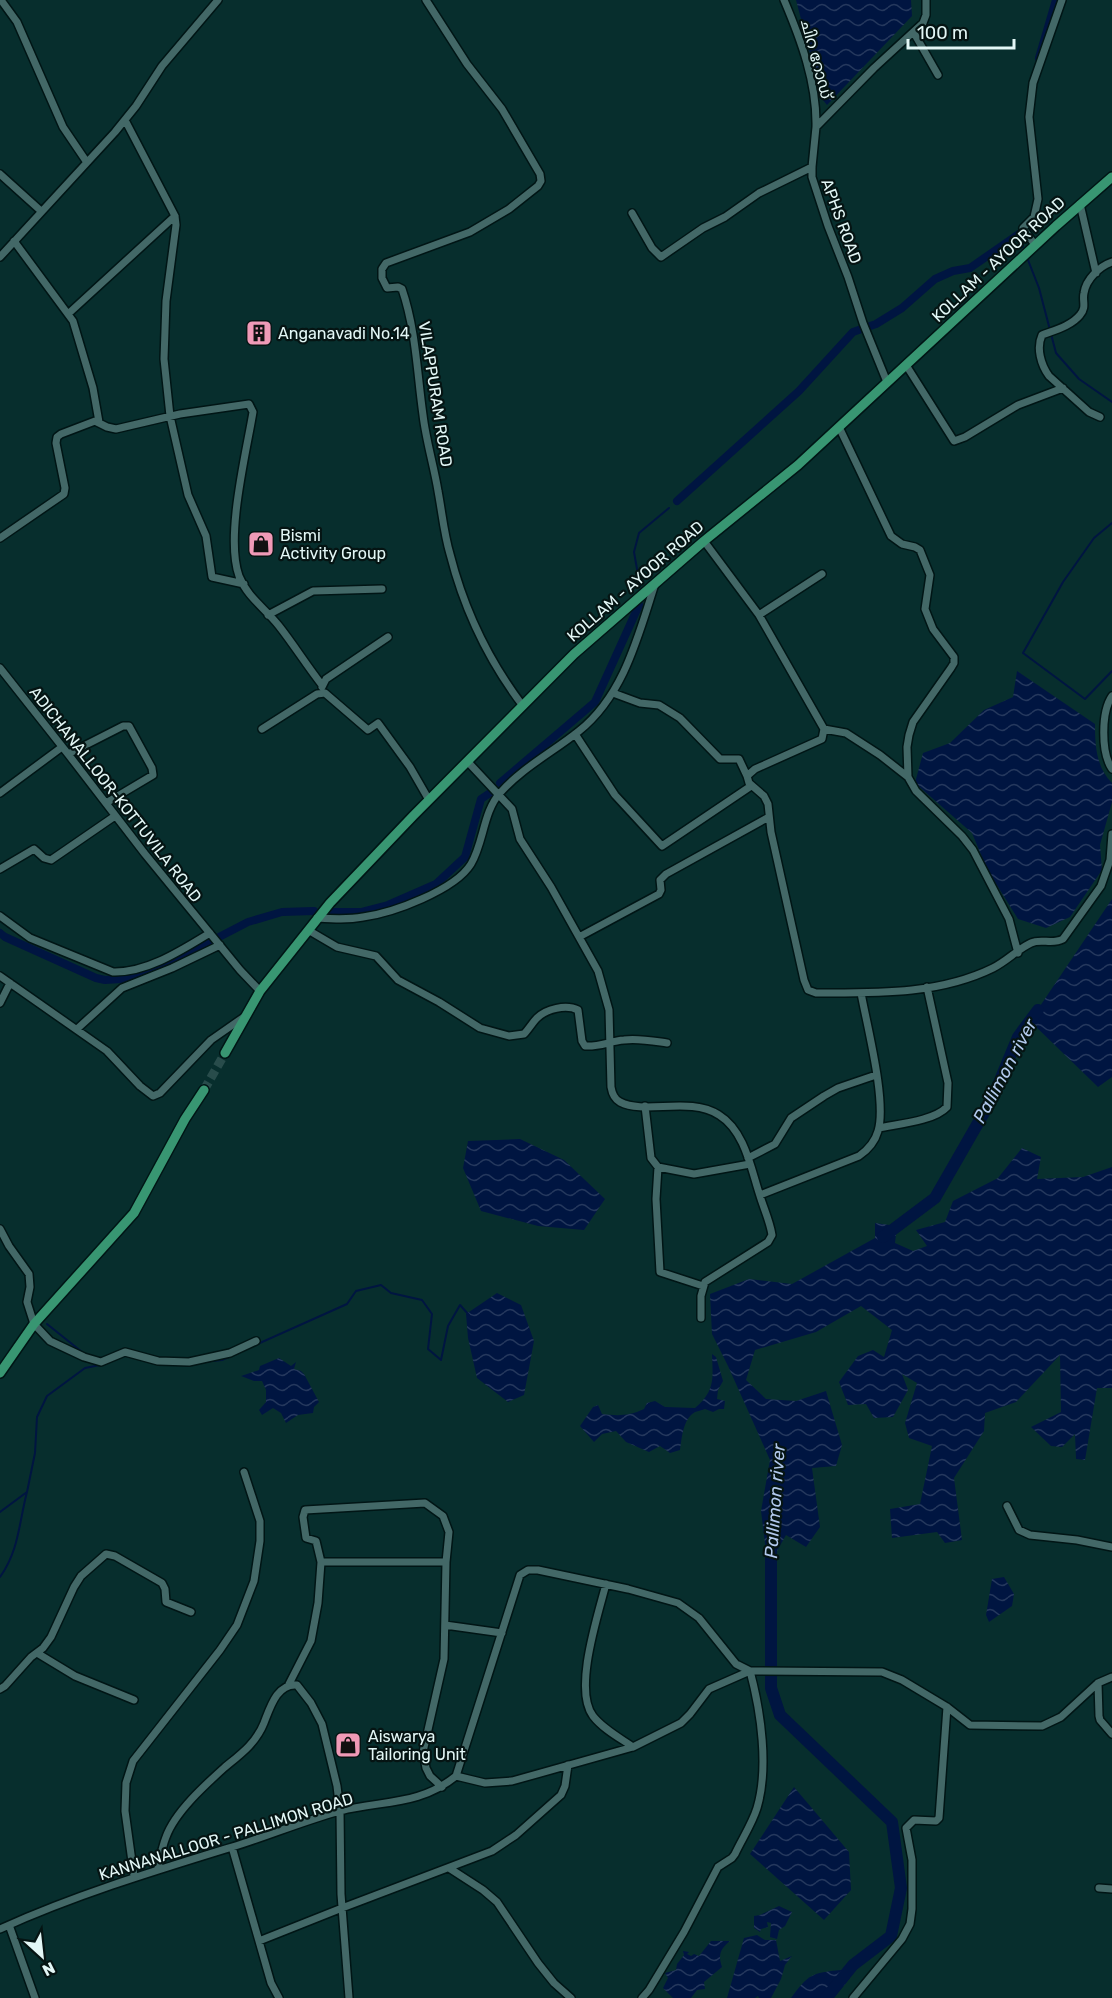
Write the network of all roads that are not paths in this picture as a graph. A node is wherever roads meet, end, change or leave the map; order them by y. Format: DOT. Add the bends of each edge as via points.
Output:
graph roads {
  1 [pos="2,0"];
  2 [pos="219,0"];
  3 [pos="426,0"];
  4 [pos="784,0"];
  5 [pos="926,0"];
  6 [pos="1062,0"];
  7 [pos="914,33"];
  8 [pos="938,75"];
  9 [pos="125,120"];
  10 [pos="816,127"];
  11 [pos="86,161"];
  12 [pos="812,167"];
  13 [pos="0,174"];
  14 [pos="1112,177"];
  15 [pos="1080,204"];
  16 [pos="41,211"];
  17 [pos="632,213"];
  18 [pos="175,216"];
  19 [pos="14,241"];
  20 [pos="1035,245"];
  21 [pos="0,257"];
  22 [pos="1112,262"];
  23 [pos="1096,273"];
  24 [pos="68,314"];
  25 [pos="906,365"];
  26 [pos="887,382"];
  27 [pos="1063,388"];
  28 [pos="170,416"];
  29 [pos="1100,417"];
  30 [pos="99,422"];
  31 [pos="839,427"];
  32 [pos="0,538"];
  33 [pos="704,541"];
  34 [pos="822,574"];
  35 [pos="656,582"];
  36 [pos="244,584"];
  37 [pos="382,589"];
  38 [pos="268,615"];
  39 [pos="759,615"];
  40 [pos="388,637"];
  41 [pos="0,668"];
  42 [pos="321,689"];
  43 [pos="613,693"];
  44 [pos="1112,696"];
  45 [pos="523,705"];
  46 [pos="262,729"];
  47 [pos="824,729"];
  48 [pos="575,734"];
  49 [pos="62,747"];
  50 [pos="69,754"];
  51 [pos="468,762"];
  52 [pos="1112,769"];
  53 [pos="747,776"];
  54 [pos="908,777"];
  55 [pos="751,786"];
  56 [pos="0,793"];
  57 [pos="499,794"];
  58 [pos="429,800"];
  59 [pos="106,803"];
  60 [pos="115,816"];
  61 [pos="769,817"];
  62 [pos="1112,834"];
  63 [pos="0,869"];
  64 [pos="0,916"];
  65 [pos="317,918"];
  66 [pos="309,930"];
  67 [pos="211,934"];
  68 [pos="579,937"];
  69 [pos="218,944"];
  70 [pos="1018,953"];
  71 [pos="0,976"];
  72 [pos="10,983"];
  73 [pos="927,987"];
  74 [pos="260,991"];
  75 [pos="861,993"];
  76 [pos="0,1003"];
  77 [pos="246,1016"];
  78 [pos="77,1029"];
  79 [pos="611,1042"];
  80 [pos="668,1043"];
  81 [pos="225,1053"];
  82 [pos="876,1076"];
  83 [pos="204,1090"];
  84 [pos="645,1106"];
  85 [pos="879,1128"];
  86 [pos="749,1161"];
  87 [pos="658,1167"];
  88 [pos="760,1195"];
  89 [pos="0,1229"];
  90 [pos="703,1286"];
  91 [pos="701,1318"];
  92 [pos="34,1324"];
  93 [pos="256,1341"];
  94 [pos="0,1373"];
  95 [pos="244,1472"];
  96 [pos="1007,1506"];
  97 [pos="1112,1547"];
  98 [pos="321,1562"];
  99 [pos="446,1562"];
  100 [pos="606,1584"];
  101 [pos="191,1612"];
  102 [pos="445,1625"];
  103 [pos="502,1633"];
  104 [pos="37,1653"];
  105 [pos="754,1672"];
  106 [pos="1112,1677"];
  107 [pos="1098,1683"];
  108 [pos="289,1684"];
  109 [pos="0,1689"];
  110 [pos="134,1700"];
  111 [pos="946,1707"];
  112 [pos="1112,1734"];
  113 [pos="633,1747"];
  114 [pos="568,1765"];
  115 [pos="456,1776"];
  116 [pos="442,1787"];
  117 [pos="340,1811"];
  118 [pos="232,1847"];
  119 [pos="158,1868"];
  120 [pos="449,1868"];
  121 [pos="134,1876"];
  122 [pos="1099,1888"];
  123 [pos="1112,1889"];
  124 [pos="342,1908"];
  125 [pos="9,1925"];
  126 [pos="0,1929"];
  127 [pos="259,1941"];
  128 [pos="35,1998"];
  129 [pos="279,1998"];
  130 [pos="350,1998"];
  131 [pos="571,1998"];
  132 [pos="642,1998"];
  133 [pos="853,1998"];
  1 -- 11 [label="street" via="17,22 63,127"];
  2 -- 9 [label="street" via="162,66"];
  3 -- 45 [label="street, VILAPPURAM ROAD" via="502,109 541,181 509,209 470,232 386,263 382,269 387,288 402,289 407,303 449,554 476,629 495,666"];
  4 -- 10 [label="street, ചിറ റോഡ്" via="811,79"];
  5 -- 7 [label="street" via="926,15"];
  6 -- 20 [label="street" via="1033,83 1029,117 1038,199 1034,217 1023,228"];
  7 -- 8 [label="street"];
  7 -- 10 [label="street"];
  9 -- 11 [label="street"];
  9 -- 18 [label="street"];
  10 -- 12 [label="street, APHS ROAD"];
  11 -- 16 [label="street"];
  12 -- 17 [label="street" via="759,193 661,257"];
  12 -- 26 [label="street, APHS ROAD" via="812,177"];
  13 -- 16 [label="street"];
  14 -- 15 [label="main road, KOLLAM - AYOOR ROAD"];
  15 -- 20 [label="main road, KOLLAM - AYOOR ROAD"];
  15 -- 23 [label="street"];
  16 -- 19 [label="street"];
  18 -- 24 [label="street"];
  18 -- 28 [label="street" via="164,359"];
  19 -- 21 [label="street"];
  19 -- 24 [label="street"];
  20 -- 25 [label="main road, KOLLAM - AYOOR ROAD"];
  22 -- 23 [label="street"];
  23 -- 27 [label="street" via="1083,293 1081,314 1070,324 1042,335 1040,340 1045,371"];
  24 -- 30 [label="street" via="79,338"];
  25 -- 26 [label="main road, KOLLAM - AYOOR ROAD"];
  25 -- 27 [label="street" via="954,441 1018,405"];
  26 -- 31 [label="main road, KOLLAM - AYOOR ROAD"];
  27 -- 29 [label="street"];
  28 -- 30 [label="street" via="116,429"];
  28 -- 36 [label="street" via="188,495 206,536 212,577"];
  28 -- 36 [label="street" via="246,403 252,407 234,540"];
  30 -- 32 [label="street" via="90,422 57,437 64,494"];
  31 -- 33 [label="main road, KOLLAM - AYOOR ROAD"];
  31 -- 54 [label="street" via="891,536 920,550 930,575 925,609 933,629 954,657 951,668 913,722 908,741"];
  33 -- 35 [label="main road, KOLLAM - AYOOR ROAD"];
  33 -- 39 [label="street"];
  34 -- 39 [label="street"];
  35 -- 43 [label="street" via="644,624"];
  35 -- 45 [label="main road, KOLLAM - AYOOR ROAD"];
  36 -- 38 [label="street"];
  37 -- 38 [label="street" via="313,591"];
  38 -- 42 [label="street"];
  39 -- 47 [label="street"];
  40 -- 42 [label="street" via="326,679"];
  41 -- 49 [label="street, ADICHANALLOOR-KOTTUVILA ROAD"];
  42 -- 46 [label="street"];
  42 -- 58 [label="street" via="368,730 378,723"];
  43 -- 48 [label="street" via="596,716"];
  43 -- 53 [label="street" via="659,705 680,718 720,759 739,759"];
  44 -- 52 [label="street" via="1103,740"];
  45 -- 51 [label="main road, KOLLAM - AYOOR ROAD"];
  47 -- 53 [label="street" via="822,739"];
  47 -- 54 [label="street" via="846,733"];
  48 -- 55 [label="street" via="615,795 662,846"];
  48 -- 57 [label="street" via="520,773"];
  49 -- 50 [label="street, ADICHANALLOOR-KOTTUVILA ROAD"];
  49 -- 56 [label="street"];
  50 -- 59 [label="street, ADICHANALLOOR-KOTTUVILA ROAD"];
  50 -- 59 [label="street" via="129,726 153,775"];
  51 -- 57 [label="street"];
  51 -- 58 [label="main road, KOLLAM - AYOOR ROAD"];
  53 -- 55 [label="street"];
  54 -- 70 [label="street" via="910,784 973,850 1009,919"];
  55 -- 61 [label="street" via="767,800"];
  57 -- 65 [label="street" via="472,863 454,882 440,891 364,917"];
  57 -- 68 [label="street" via="512,809 520,839"];
  58 -- 65 [label="main road, KOLLAM - AYOOR ROAD"];
  59 -- 60 [label="street, ADICHANALLOOR-KOTTUVILA ROAD"];
  60 -- 63 [label="street" via="51,860 34,849"];
  60 -- 67 [label="street, ADICHANALLOOR-KOTTUVILA ROAD"];
  61 -- 68 [label="street" via="666,874 660,880 659,894"];
  61 -- 75 [label="street" via="806,988 816,993"];
  62 -- 70 [label="street" via="1110,860 1101,886 1063,939 1034,942"];
  64 -- 67 [label="street" via="30,938 119,973 154,963"];
  65 -- 66 [label="main road, KOLLAM - AYOOR ROAD"];
  66 -- 74 [label="main road, KOLLAM - AYOOR ROAD"];
  66 -- 79 [label="street" via="337,947 372,954 402,983 480,1028 509,1036 524,1034 546,1011 573,1007 578,1010 584,1045"];
  67 -- 69 [label="street, ADICHANALLOOR-KOTTUVILA ROAD"];
  68 -- 79 [label="street" via="604,988"];
  69 -- 74 [label="street, ADICHANALLOOR-KOTTUVILA ROAD"];
  69 -- 78 [label="street" via="122,988"];
  70 -- 73 [label="street" via="965,980"];
  71 -- 72 [label="street"];
  72 -- 76 [label="street"];
  72 -- 78 [label="street"];
  73 -- 75 [label="street"];
  73 -- 85 [label="street" via="948,1083 947,1107 934,1116"];
  74 -- 77 [label="main road, KOLLAM - AYOOR ROAD"];
  75 -- 82 [label="street"];
  77 -- 78 [label="street" via="212,1041 153,1096 107,1051"];
  77 -- 81 [label="main road, KOLLAM - AYOOR ROAD"];
  79 -- 80 [label="street" via="634,1039"];
  79 -- 84 [label="street" via="612,1093 622,1103"];
  82 -- 85 [label="street" via="881,1106"];
  82 -- 86 [label="street" via="838,1088 791,1118 776,1144"];
  83 -- 92 [label="main road" via="134,1213"];
  84 -- 86 [label="street" via="711,1110 734,1129"];
  84 -- 87 [label="street" via="651,1158"];
  85 -- 88 [label="street" via="874,1142 860,1156"];
  86 -- 87 [label="street" via="694,1174"];
  86 -- 88 [label="street"];
  87 -- 90 [label="street" via="660,1272"];
  88 -- 90 [label="street" via="771,1239 709,1278"];
  89 -- 92 [label="street" via="29,1274 27,1302"];
  90 -- 91 [label="street"];
  92 -- 93 [label="street" via="50,1341 101,1362 125,1352 158,1361 189,1362 230,1353"];
  92 -- 94 [label="main road"];
  95 -- 121 [label="street" via="260,1521 254,1581 237,1625 134,1761 126,1783 125,1811"];
  96 -- 97 [label="street" via="1019,1530 1030,1536"];
  98 -- 99 [label="street"];
  98 -- 99 [label="street" via="316,1541 306,1538 304,1510 425,1503 438,1512 449,1532"];
  98 -- 108 [label="street" via="311,1641"];
  99 -- 102 [label="street"];
  100 -- 103 [label="street" via="528,1570 520,1575"];
  100 -- 105 [label="street" via="678,1603 699,1618 736,1664"];
  100 -- 113 [label="street" via="586,1671 585,1699 600,1724"];
  101 -- 104 [label="street" via="166,1602 162,1583 106,1554 81,1576 51,1637"];
  102 -- 103 [label="street"];
  102 -- 116 [label="street" via="444,1659 423,1752 430,1776"];
  103 -- 115 [label="street"];
  104 -- 109 [label="street"];
  104 -- 110 [label="street" via="75,1676"];
  105 -- 111 [label="street" via="882,1672"];
  105 -- 113 [label="street" via="709,1689 681,1723"];
  105 -- 132 [label="street" via="763,1764 756,1810 735,1854 718,1867 684,1932"];
  106 -- 107 [label="street"];
  107 -- 111 [label="street" via="1061,1718 1042,1726 970,1725"];
  107 -- 112 [label="street" via="1099,1716"];
  108 -- 117 [label="street" via="301,1689 317,1712 333,1764"];
  108 -- 119 [label="street" via="271,1705 255,1742 205,1785 176,1820 166,1835"];
  111 -- 133 [label="street" via="939,1818 914,1820 906,1828 912,1860 910,1924 902,1940"];
  113 -- 114 [label="street"];
  114 -- 115 [label="street" via="534,1776 485,1784"];
  114 -- 120 [label="street" via="561,1795 516,1835 492,1851"];
  115 -- 116 [label="street, KANNANALLOOR - PALLIMON ROAD"];
  116 -- 117 [label="street, KANNANALLOOR - PALLIMON ROAD" via="416,1798"];
  117 -- 118 [label="street, KANNANALLOOR - PALLIMON ROAD"];
  117 -- 124 [label="street"];
  118 -- 119 [label="street, KANNANALLOOR - PALLIMON ROAD"];
  118 -- 127 [label="street"];
  119 -- 121 [label="street, KANNANALLOOR - PALLIMON ROAD"];
  120 -- 124 [label="street"];
  120 -- 131 [label="street" via="497,1902 538,1963"];
  121 -- 125 [label="street, KANNANALLOOR - PALLIMON ROAD"];
  122 -- 123 [label="street"];
  124 -- 127 [label="street"];
  124 -- 130 [label="street"];
  125 -- 126 [label="street, KANNANALLOOR - PALLIMON ROAD"];
  125 -- 128 [label="street"];
  127 -- 129 [label="street"];
}
